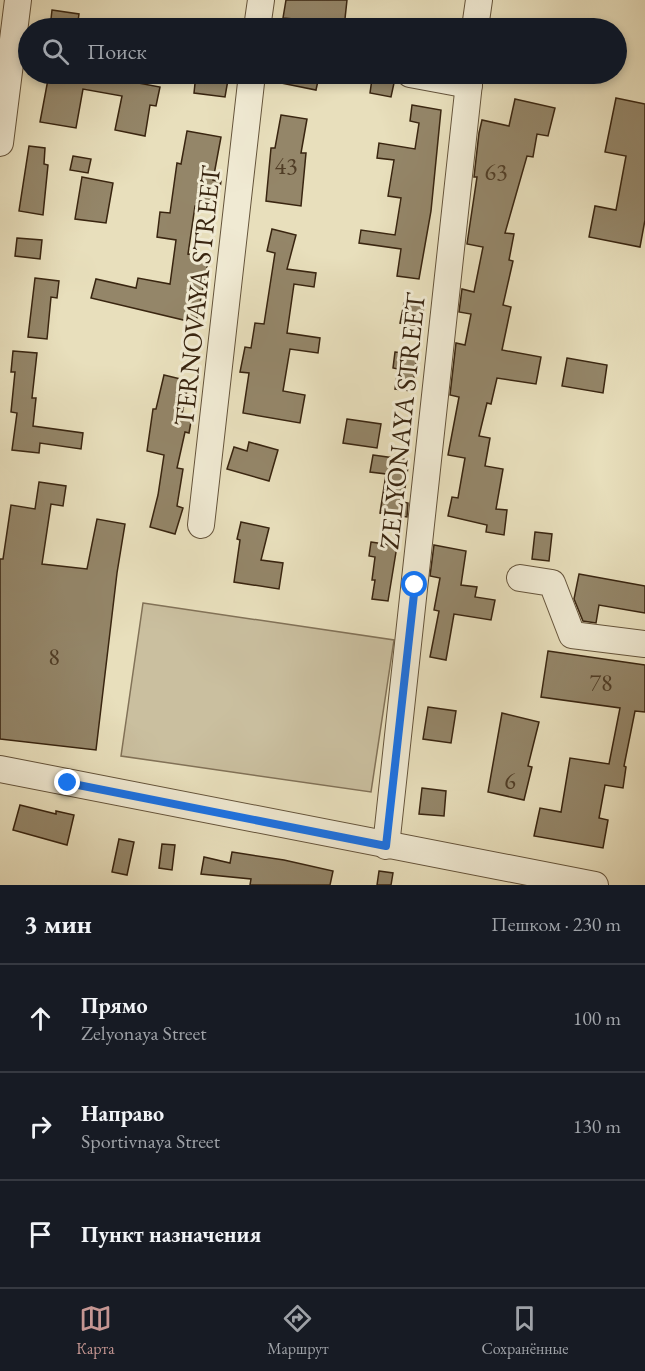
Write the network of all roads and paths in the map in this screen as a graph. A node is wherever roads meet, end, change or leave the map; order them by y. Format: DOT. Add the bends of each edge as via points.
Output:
graph roads {
  1 [pos="18,0"];
  2 [pos="261,0"];
  3 [pos="479,0"];
  4 [pos="258,18"];
  5 [pos="476,18"];
  6 [pos="251,84"];
  7 [pos="469,84"];
  8 [pos="0,143"];
  9 [pos="201,525"];
  10 [pos="519,578"];
  11 [pos="645,644"];
  12 [pos="0,769"];
  13 [pos="386,846"];
  14 [pos="595,885"];
  1 -- 8 [label="street"];
  2 -- 4 [label="street"];
  3 -- 5 [label="street"];
  6 -- 9 [label="street, TERNOVAYA STREET"];
  7 -- 13 [label="street, ZELYONAYA STREET"];
  10 -- 11 [label="street" via="552,583 572,635"];
  12 -- 13 [label="street"];
  13 -- 14 [label="street"];
}
